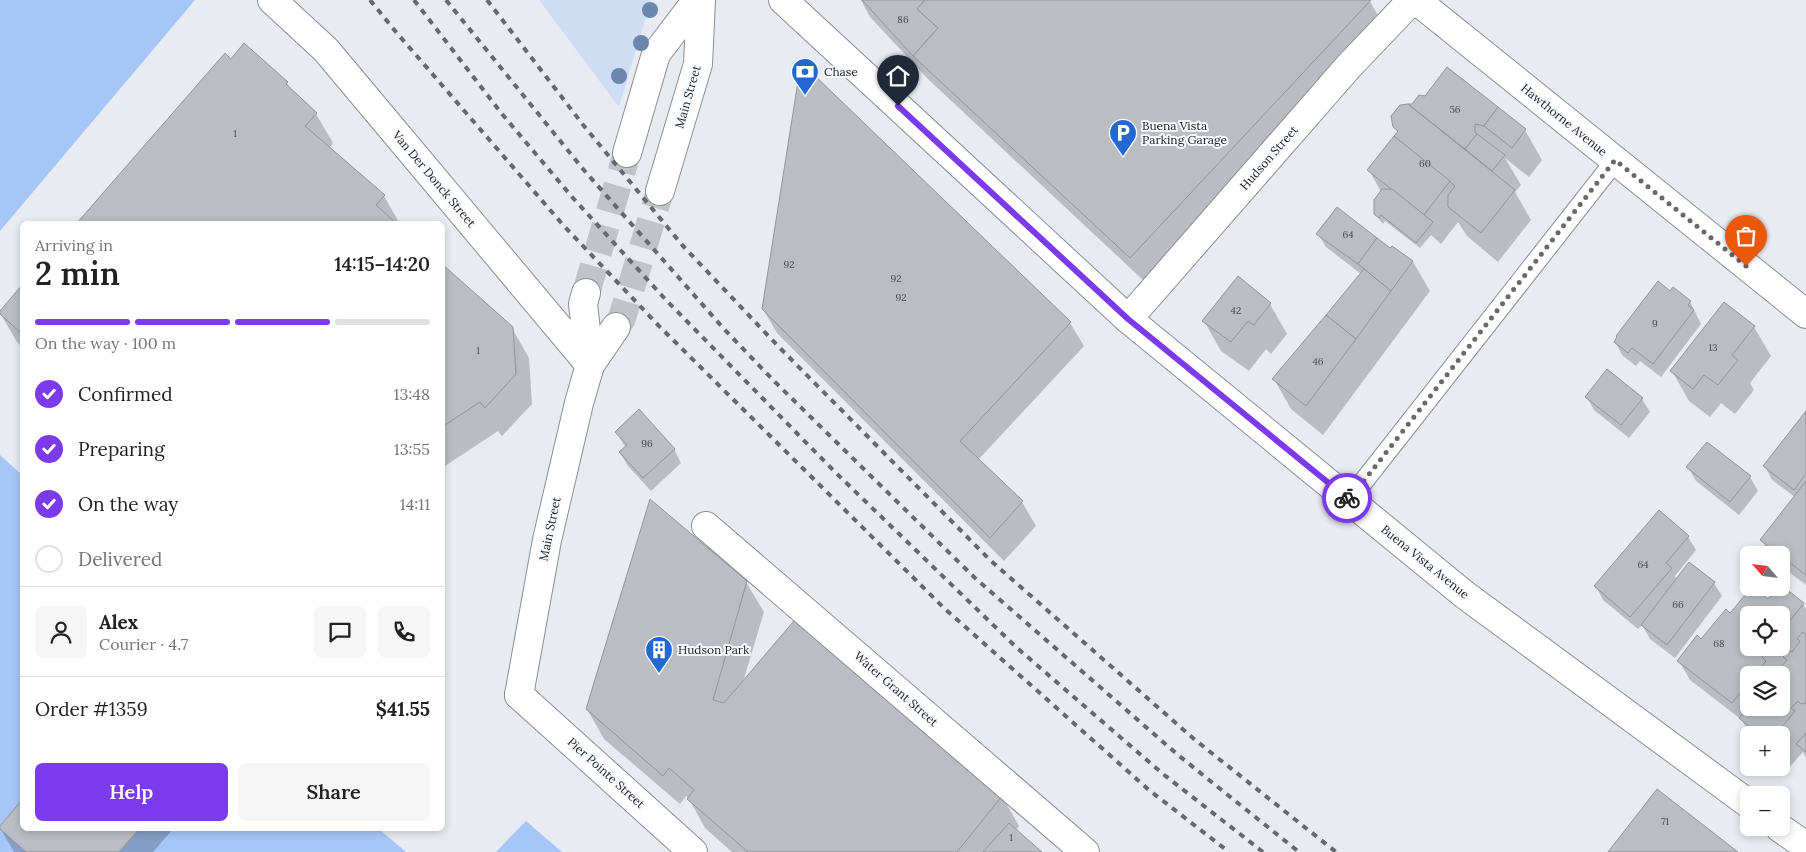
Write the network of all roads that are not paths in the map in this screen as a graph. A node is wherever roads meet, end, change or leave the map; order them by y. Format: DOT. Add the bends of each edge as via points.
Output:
graph roads {
  1 [pos="272,0"];
  2 [pos="696,0"];
  3 [pos="701,0"];
  4 [pos="783,0"];
  5 [pos="1414,0"];
  6 [pos="627,153"];
  7 [pos="1615,160"];
  8 [pos="660,191"];
  9 [pos="586,293"];
  10 [pos="1806,314"];
  11 [pos="1128,319"];
  12 [pos="616,327"];
  13 [pos="590,365"];
  14 [pos="1349,500"];
  15 [pos="706,526"];
  16 [pos="519,695"];
  17 [pos="1740,797"];
  18 [pos="1790,835"];
  19 [pos="1806,846"];
  20 [pos="693,852"];
  21 [pos="1085,852"];
  1 -- 13 [label="street, Van Der Donck Street" via="326,50"];
  2 -- 6 [label="street" via="656,54"];
  3 -- 8 [label="street, Main Street" via="698,64"];
  4 -- 11 [label="street, Buena Vista Avenue"];
  5 -- 7 [label="street, Hawthorne Avenue"];
  5 -- 11 [label="street, Hudson Street" via="1349,66"];
  7 -- 10 [label="street, Hawthorne Avenue"];
  7 -- 14 [label="lane"];
  9 -- 13 [label="street, Main Street" via="583,304"];
  11 -- 14 [label="street, Buena Vista Avenue"];
  12 -- 13 [label="street, Main Street"];
  13 -- 16 [label="street, Main Street" via="547,540"];
  14 -- 17 [label="street, Buena Vista Avenue" via="1465,595"];
  15 -- 21 [label="street, Water Grant Street"];
  16 -- 20 [label="street, Pier Pointe Street"];
  18 -- 19 [label="street"];
}
